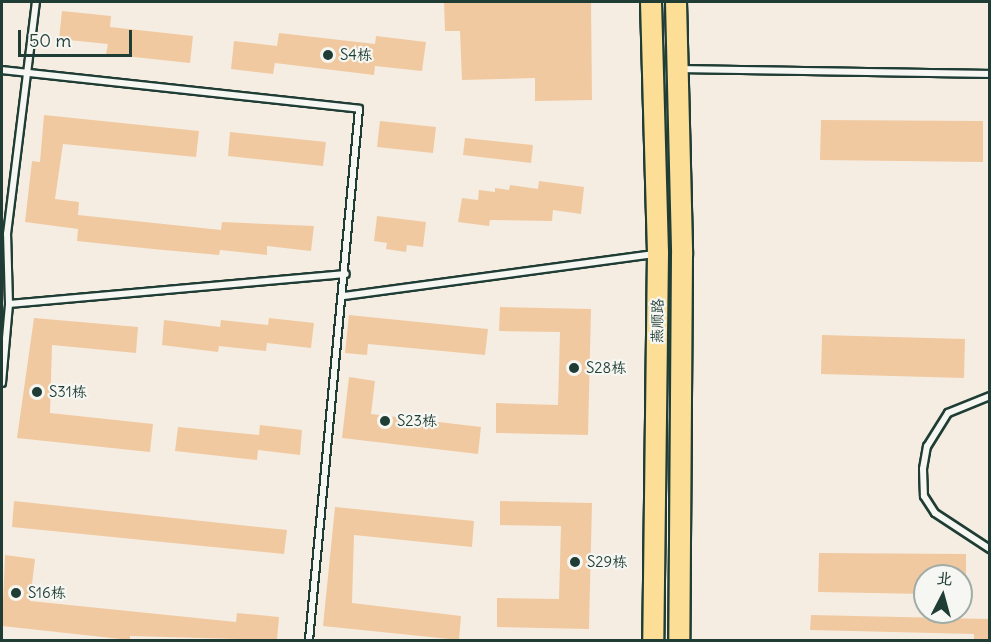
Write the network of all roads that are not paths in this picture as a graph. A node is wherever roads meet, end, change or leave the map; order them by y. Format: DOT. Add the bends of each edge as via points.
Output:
graph roads {
  1 [pos="36,2"];
  2 [pos="651,2"];
  3 [pos="676,2"];
  4 [pos="678,69"];
  5 [pos="2,70"];
  6 [pos="28,73"];
  7 [pos="990,74"];
  8 [pos="657,253"];
  9 [pos="346,274"];
  10 [pos="344,296"];
  11 [pos="9,304"];
  12 [pos="2,383"];
  13 [pos="990,396"];
  14 [pos="990,549"];
  15 [pos="309,640"];
  16 [pos="653,640"];
  17 [pos="679,640"];
  1 -- 6 [label="lane"];
  2 -- 8 [label="main road, 燕顺路"];
  3 -- 4 [label="main road, 燕顺路"];
  4 -- 7 [label="lane"];
  4 -- 17 [label="main road, 燕顺路" via="682,255"];
  5 -- 6 [label="lane"];
  6 -- 9 [label="lane" via="359,109"];
  6 -- 11 [label="lane" via="7,234"];
  8 -- 10 [label="lane"];
  8 -- 16 [label="main road, 燕顺路"];
  9 -- 10 [label="lane"];
  9 -- 11 [label="lane"];
  10 -- 15 [label="lane"];
  11 -- 12 [label="lane"];
  13 -- 14 [label="lane" via="948,413 927,446 923,469 924,496 935,513"];
}
